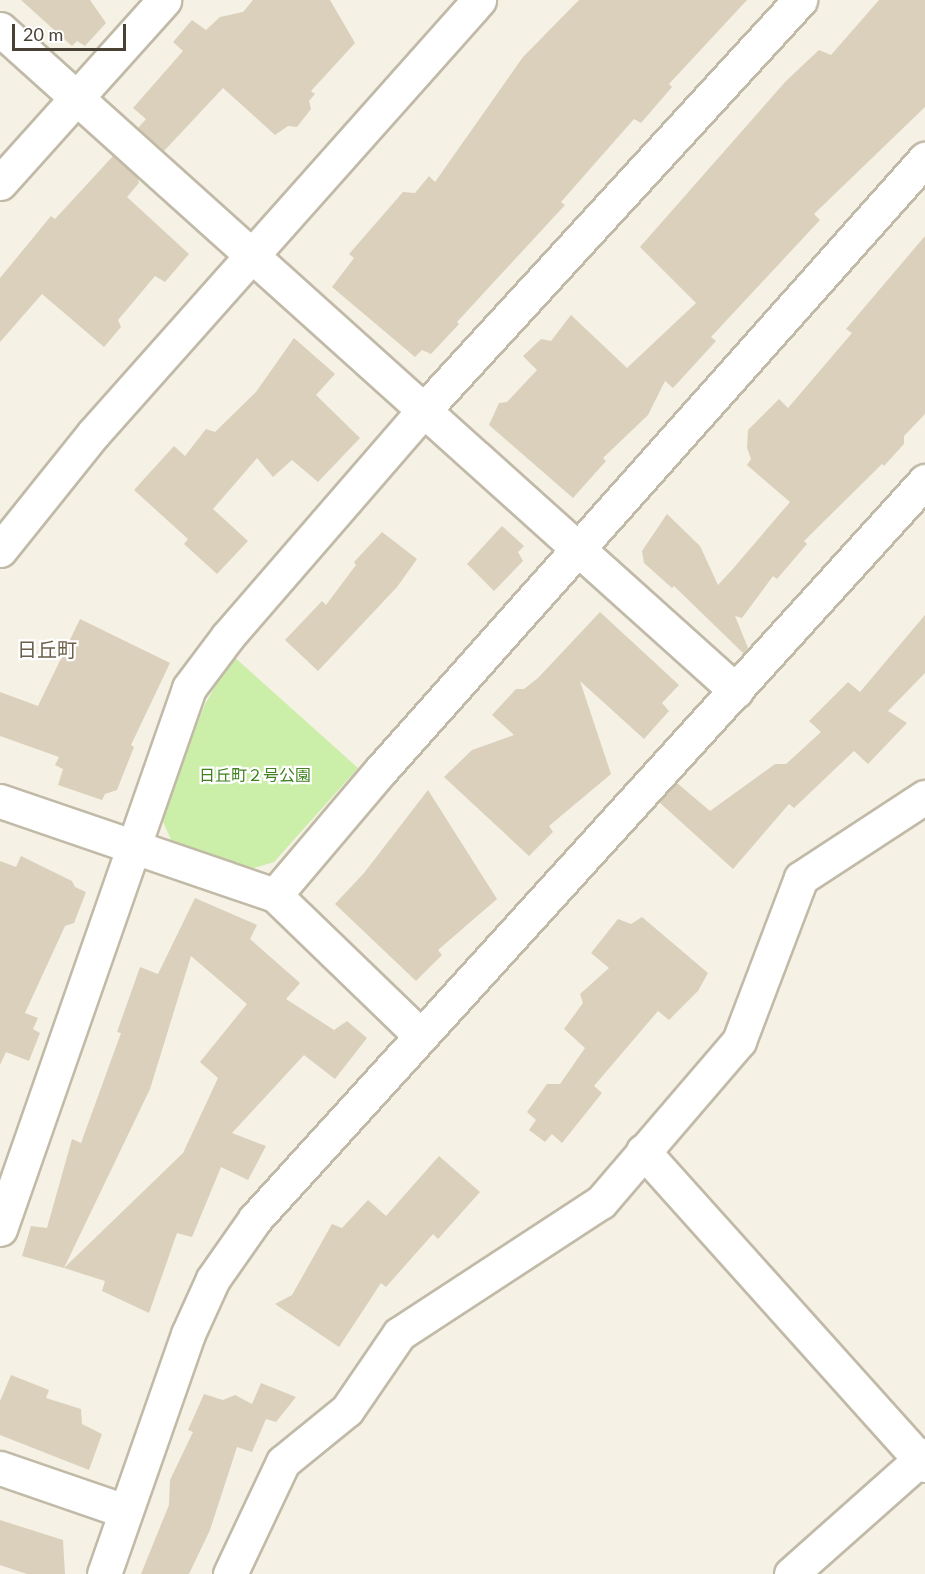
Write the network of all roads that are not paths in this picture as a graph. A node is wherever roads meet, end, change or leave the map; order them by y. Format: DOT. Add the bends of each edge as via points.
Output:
graph roads {
  1 [pos="164,0"];
  2 [pos="479,0"];
  3 [pos="800,0"];
  4 [pos="0,29"];
  5 [pos="74,98"];
  6 [pos="925,159"];
  7 [pos="0,183"];
  8 [pos="252,252"];
  9 [pos="423,411"];
  10 [pos="925,481"];
  11 [pos="578,548"];
  12 [pos="0,550"];
  13 [pos="736,691"];
  14 [pos="925,796"];
  15 [pos="0,801"];
  16 [pos="134,849"];
  17 [pos="275,895"];
  18 [pos="421,1036"];
  19 [pos="642,1150"];
  20 [pos="0,1229"];
  21 [pos="923,1460"];
  22 [pos="0,1468"];
  23 [pos="125,1510"];
  24 [pos="104,1574"];
  25 [pos="230,1574"];
  26 [pos="791,1574"];
  1 -- 5 [label="street"];
  2 -- 8 [label="street"];
  3 -- 9 [label="street"];
  4 -- 5 [label="street"];
  5 -- 7 [label="street"];
  5 -- 8 [label="street"];
  6 -- 11 [label="street"];
  8 -- 9 [label="street"];
  8 -- 12 [label="street" via="93,434"];
  9 -- 11 [label="street"];
  9 -- 16 [label="street" via="228,636 189,688 170,733"];
  10 -- 13 [label="street"];
  11 -- 13 [label="street"];
  11 -- 17 [label="street"];
  13 -- 18 [label="street"];
  14 -- 19 [label="street" via="801,878 739,1041"];
  15 -- 16 [label="street"];
  16 -- 17 [label="street"];
  16 -- 20 [label="street"];
  17 -- 18 [label="street"];
  18 -- 23 [label="street" via="255,1219 213,1279 188,1334"];
  19 -- 21 [label="street"];
  19 -- 25 [label="street" via="601,1202 399,1334 347,1410 283,1462"];
  21 -- 26 [label="street"];
  22 -- 23 [label="street"];
  23 -- 24 [label="street"];
}
